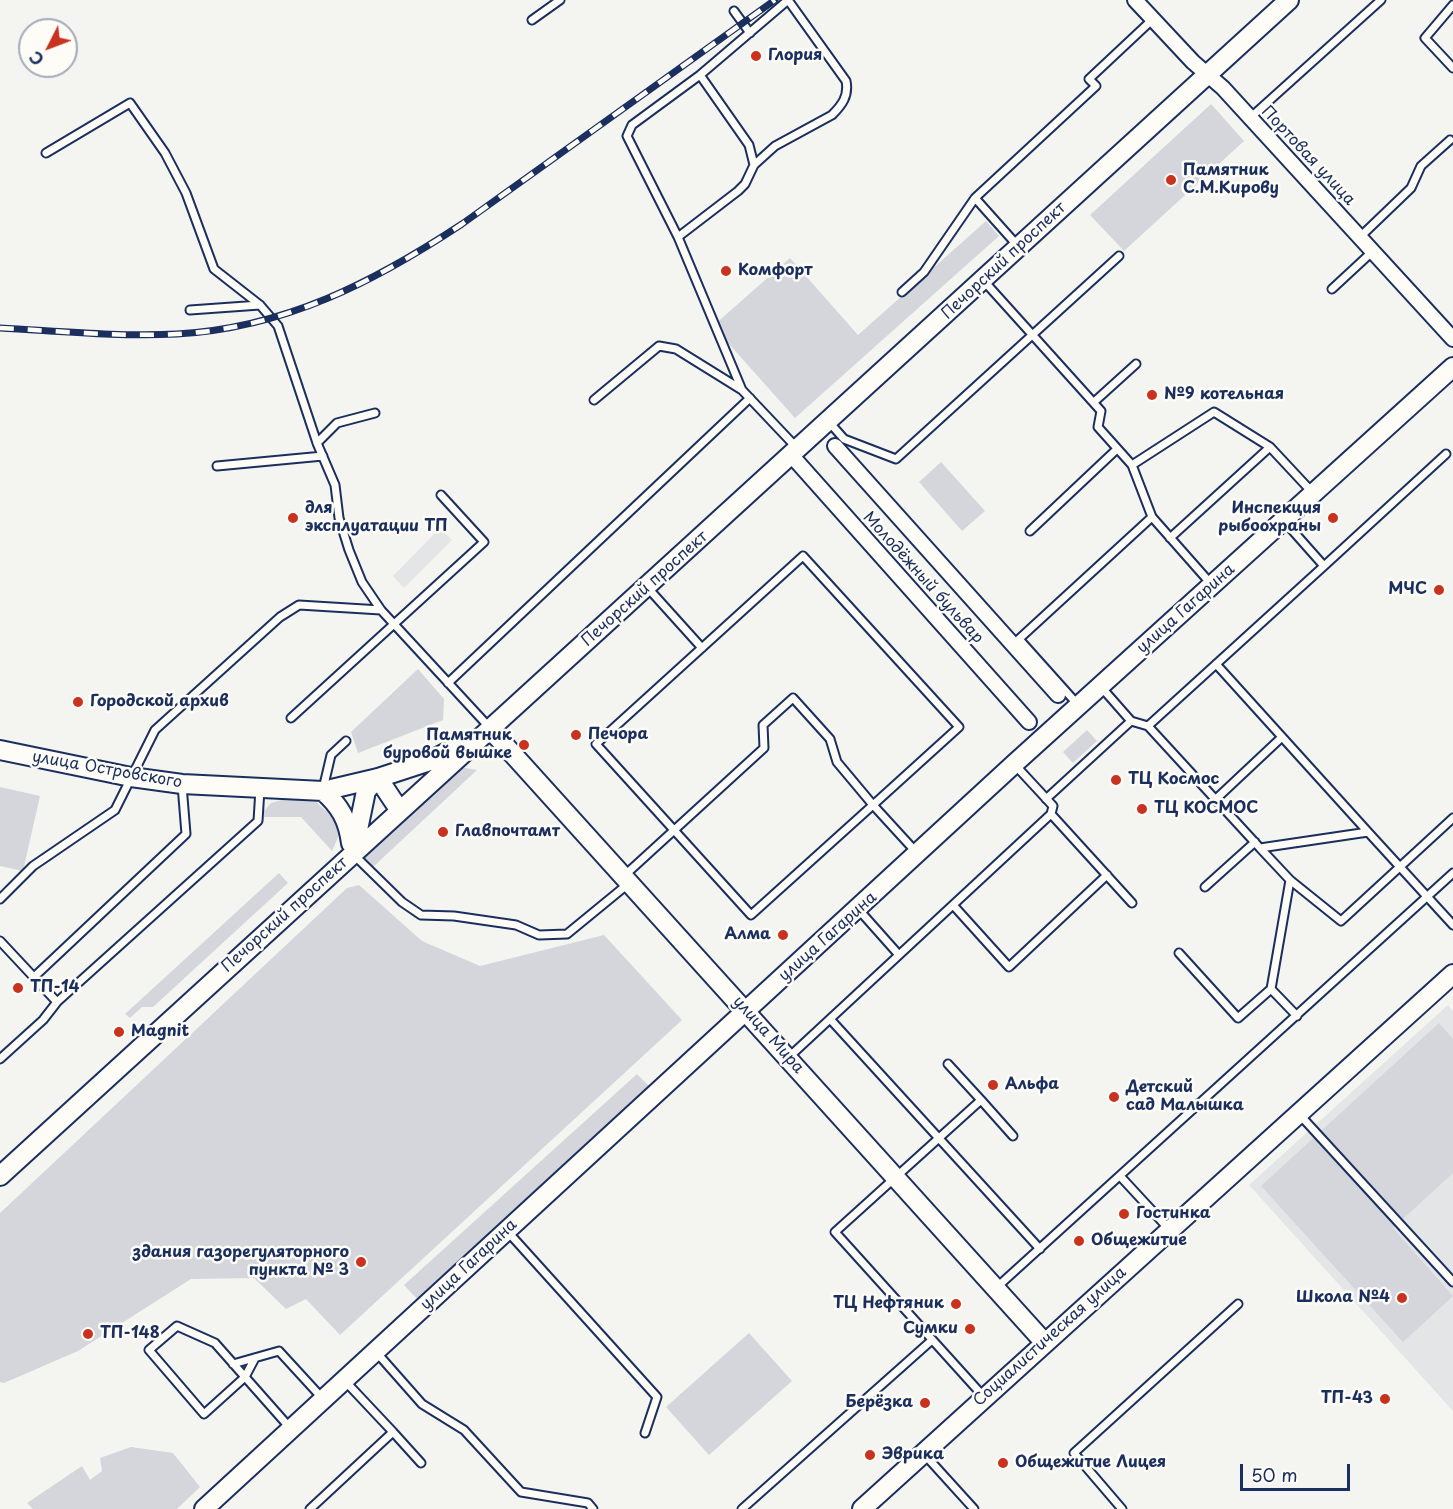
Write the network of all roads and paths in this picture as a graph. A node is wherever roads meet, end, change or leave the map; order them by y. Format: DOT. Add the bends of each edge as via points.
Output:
graph roads {
  1 [pos="560,0"];
  2 [pos="788,0"];
  3 [pos="1289,0"];
  4 [pos="1381,0"];
  5 [pos="1141,2"];
  6 [pos="1453,5"];
  7 [pos="734,11"];
  8 [pos="1153,19"];
  9 [pos="532,20"];
  10 [pos="750,33"];
  11 [pos="1453,68"];
  12 [pos="1208,74"];
  13 [pos="700,75"];
  14 [pos="1250,118"];
  15 [pos="1450,140"];
  16 [pos="46,153"];
  17 [pos="754,165"];
  18 [pos="975,198"];
  19 [pos="678,237"];
  20 [pos="1360,237"];
  21 [pos="1018,247"];
  22 [pos="1372,251"];
  23 [pos="1119,256"];
  24 [pos="983,280"];
  25 [pos="1332,289"];
  26 [pos="902,292"];
  27 [pos="260,305"];
  28 [pos="190,310"];
  29 [pos="1033,335"];
  30 [pos="1453,339"];
  31 [pos="1136,364"];
  32 [pos="1453,367"];
  33 [pos="742,390"];
  34 [pos="750,398"];
  35 [pos="594,400"];
  36 [pos="1094,402"];
  37 [pos="375,413"];
  38 [pos="829,422"];
  39 [pos="317,442"];
  40 [pos="835,446"];
  41 [pos="1270,447"];
  42 [pos="1117,449"];
  43 [pos="795,453"];
  44 [pos="1446,454"];
  45 [pos="323,456"];
  46 [pos="1132,465"];
  47 [pos="217,466"];
  48 [pos="1313,493"];
  49 [pos="441,495"];
  50 [pos="1152,517"];
  51 [pos="1283,521"];
  52 [pos="1030,531"];
  53 [pos="1170,538"];
  54 [pos="1324,566"];
  55 [pos="1212,585"];
  56 [pos="647,587"];
  57 [pos="381,610"];
  58 [pos="394,624"];
  59 [pos="702,648"];
  60 [pos="1216,664"];
  61 [pos="448,683"];
  62 [pos="1100,686"];
  63 [pos="1058,695"];
  64 [pos="1079,706"];
  65 [pos="291,718"];
  66 [pos="1131,721"];
  67 [pos="1029,722"];
  68 [pos="1148,726"];
  69 [pos="491,730"];
  70 [pos="1282,737"];
  71 [pos="346,741"];
  72 [pos="0,750"];
  73 [pos="1014,764"];
  74 [pos="131,777"];
  75 [pos="378,778"];
  76 [pos="182,784"];
  77 [pos="260,789"];
  78 [pos="424,789"];
  79 [pos="322,791"];
  80 [pos="365,795"];
  81 [pos="390,795"];
  82 [pos="1046,799"];
  83 [pos="1216,799"];
  84 [pos="873,805"];
  85 [pos="400,811"];
  86 [pos="1051,814"];
  87 [pos="1453,818"];
  88 [pos="674,830"];
  89 [pos="1368,832"];
  90 [pos="1258,845"];
  91 [pos="352,854"];
  92 [pos="918,854"];
  93 [pos="1399,867"];
  94 [pos="1453,873"];
  95 [pos="1107,875"];
  96 [pos="627,879"];
  97 [pos="1290,880"];
  98 [pos="1205,887"];
  99 [pos="4,890"];
  100 [pos="1427,897"];
  101 [pos="0,899"];
  102 [pos="1132,903"];
  103 [pos="953,906"];
  104 [pos="858,909"];
  105 [pos="1453,925"];
  106 [pos="0,941"];
  107 [pos="1179,953"];
  108 [pos="899,955"];
  109 [pos="1453,974"];
  110 [pos="34,977"];
  111 [pos="1271,989"];
  112 [pos="57,1002"];
  113 [pos="746,1011"];
  114 [pos="1297,1016"];
  115 [pos="831,1019"];
  116 [pos="788,1058"];
  117 [pos="0,1059"];
  118 [pos="948,1064"];
  119 [pos="981,1100"];
  120 [pos="1299,1114"];
  121 [pos="1013,1136"];
  122 [pos="939,1138"];
  123 [pos="0,1176"];
  124 [pos="1120,1176"];
  125 [pos="895,1177"];
  126 [pos="506,1230"];
  127 [pos="1169,1230"];
  128 [pos="1040,1249"];
  129 [pos="1453,1282"];
  130 [pos="996,1288"];
  131 [pos="1238,1304"];
  132 [pos="932,1340"];
  133 [pos="1044,1342"];
  134 [pos="375,1352"];
  135 [pos="255,1358"];
  136 [pos="233,1364"];
  137 [pos="344,1380"];
  138 [pos="984,1397"];
  139 [pos="323,1399"];
  140 [pos="291,1429"];
  141 [pos="393,1432"];
  142 [pos="645,1433"];
  143 [pos="923,1453"];
  144 [pos="421,1463"];
  145 [pos="204,1509"];
  146 [pos="310,1509"];
  147 [pos="593,1509"];
  148 [pos="742,1509"];
  149 [pos="862,1509"];
  150 [pos="974,1509"];
  151 [pos="1122,1509"];
  1 -- 9 [label="lane"];
  2 -- 10 [label="lane"];
  2 -- 17 [label="lane" via="846,81 848,90 832,115 775,146"];
  3 -- 12 [label="main road, Печорский проспект"];
  4 -- 14 [label="lane"];
  5 -- 8 [label="street, Портовая улица"];
  6 -- 11 [label="lane" via="1425,38"];
  7 -- 10 [label="lane"];
  8 -- 12 [label="street, Портовая улица"];
  8 -- 18 [label="lane" via="1089,79 1096,86"];
  10 -- 13 [label="lane"];
  12 -- 14 [label="street, Портовая улица"];
  12 -- 21 [label="main road, Печорский проспект"];
  13 -- 17 [label="lane" via="749,145"];
  13 -- 19 [label="lane" via="632,125 627,136"];
  14 -- 20 [label="street, Портовая улица"];
  15 -- 20 [label="lane" via="1421,166 1411,188"];
  16 -- 27 [label="lane" via="130,103 165,153 186,193 214,269"];
  17 -- 19 [label="lane" via="745,184"];
  18 -- 21 [label="lane"];
  18 -- 26 [label="lane" via="924,272"];
  19 -- 33 [label="lane"];
  20 -- 22 [label="street, Портовая улица"];
  21 -- 24 [label="main road, Печорский проспект"];
  22 -- 25 [label="lane"];
  22 -- 30 [label="street, Портовая улица"];
  23 -- 29 [label="lane"];
  24 -- 29 [label="lane"];
  24 -- 38 [label="main road, Печорский проспект"];
  27 -- 28 [label="lane"];
  27 -- 39 [label="lane" via="278,326"];
  29 -- 36 [label="lane"];
  29 -- 38 [label="lane" via="896,459 844,439"];
  31 -- 36 [label="lane"];
  32 -- 48 [label="main road, улица Гагарина"];
  33 -- 34 [label="lane"];
  33 -- 35 [label="lane" via="676,349 659,346"];
  34 -- 43 [label="lane"];
  34 -- 61 [label="lane"];
  36 -- 42 [label="lane" via="1101,411 1098,427"];
  37 -- 39 [label="lane" via="337,423"];
  38 -- 43 [label="main road, Печорский проспект"];
  39 -- 45 [label="lane"];
  40 -- 63 [label="street"];
  41 -- 46 [label="lane" via="1214,412"];
  41 -- 48 [label="lane"];
  41 -- 53 [label="lane"];
  42 -- 46 [label="lane"];
  42 -- 52 [label="lane"];
  43 -- 56 [label="main road, Печорский проспект"];
  43 -- 67 [label="street, Молодёжный бульвар"];
  44 -- 54 [label="lane"];
  45 -- 47 [label="lane"];
  45 -- 57 [label="lane" via="335,485 339,518 349,550 362,582"];
  46 -- 50 [label="lane"];
  48 -- 51 [label="main road, улица Гагарина"];
  49 -- 58 [label="lane" via="484,542"];
  50 -- 53 [label="lane"];
  50 -- 64 [label="lane" via="1019,639"];
  51 -- 54 [label="lane"];
  51 -- 55 [label="main road, улица Гагарина"];
  53 -- 55 [label="lane"];
  54 -- 60 [label="lane"];
  55 -- 62 [label="main road, улица Гагарина"];
  56 -- 59 [label="lane"];
  56 -- 69 [label="main road, Печорский проспект"];
  57 -- 58 [label="lane"];
  57 -- 74 [label="lane" via="299,605 280,617 155,730"];
  58 -- 61 [label="lane"];
  58 -- 65 [label="lane"];
  59 -- 84 [label="lane" via="803,556 959,727"];
  59 -- 88 [label="lane" via="596,744"];
  60 -- 68 [label="lane"];
  60 -- 70 [label="lane"];
  61 -- 69 [label="lane"];
  62 -- 64 [label="main road, улица Гагарина"];
  62 -- 66 [label="lane"];
  64 -- 73 [label="main road, улица Гагарина"];
  66 -- 68 [label="lane"];
  66 -- 82 [label="lane"];
  68 -- 83 [label="lane"];
  69 -- 75 [label="main road, улица Островского" via="430,761"];
  69 -- 78 [label="main road, Печорский проспект"];
  69 -- 96 [label="main road, улица Мира"];
  70 -- 83 [label="lane"];
  70 -- 89 [label="lane"];
  71 -- 79 [label="lane" via="331,755"];
  72 -- 74 [label="main road, улица Островского"];
  73 -- 82 [label="lane"];
  73 -- 92 [label="main road, улица Гагарина"];
  74 -- 76 [label="main road, улица Островского"];
  74 -- 99 [label="lane" via="115,810"];
  75 -- 79 [label="main road, улица Островского"];
  75 -- 80 [label="main road"];
  75 -- 81 [label="main road"];
  76 -- 77 [label="main road, улица Островского"];
  76 -- 110 [label="lane" via="186,834"];
  77 -- 79 [label="main road, улица Островского"];
  77 -- 112 [label="lane" via="258,821"];
  78 -- 81 [label="main road"];
  78 -- 85 [label="main road, Печорский проспект"];
  79 -- 80 [label="main road"];
  79 -- 91 [label="main road" via="335,802 349,825"];
  80 -- 81 [label="main road"];
  80 -- 91 [label="main road"];
  81 -- 85 [label="main road"];
  82 -- 86 [label="lane" via="1053,806"];
  83 -- 90 [label="lane"];
  84 -- 88 [label="lane" via="751,915"];
  84 -- 88 [label="lane" via="837,762 830,739 793,698 763,725 764,748"];
  84 -- 92 [label="lane"];
  85 -- 91 [label="main road, Печорский проспект"];
  86 -- 95 [label="lane"];
  86 -- 103 [label="lane"];
  87 -- 93 [label="lane"];
  88 -- 96 [label="lane"];
  89 -- 90 [label="lane"];
  89 -- 93 [label="lane"];
  90 -- 97 [label="lane"];
  90 -- 98 [label="lane"];
  91 -- 96 [label="lane" via="421,915 516,925 539,935 567,934"];
  91 -- 123 [label="main road, Печорский проспект"];
  92 -- 104 [label="main road, улица Гагарина"];
  93 -- 97 [label="lane" via="1341,921"];
  93 -- 100 [label="lane"];
  94 -- 100 [label="lane"];
  95 -- 102 [label="lane"];
  95 -- 103 [label="lane" via="1009,967"];
  96 -- 113 [label="main road, улица Мира"];
  97 -- 111 [label="lane"];
  99 -- 101 [label="lane"];
  100 -- 105 [label="lane"];
  100 -- 114 [label="lane"];
  103 -- 108 [label="lane"];
  104 -- 108 [label="lane"];
  104 -- 113 [label="main road, улица Гагарина"];
  106 -- 110 [label="lane"];
  107 -- 111 [label="lane" via="1238,1018"];
  108 -- 115 [label="lane"];
  109 -- 120 [label="main road, Социалистическая улица"];
  110 -- 112 [label="lane"];
  111 -- 114 [label="lane"];
  112 -- 117 [label="lane"];
  113 -- 116 [label="main road, улица Мира"];
  113 -- 126 [label="main road, улица Гагарина"];
  114 -- 124 [label="lane"];
  115 -- 116 [label="lane"];
  115 -- 122 [label="lane"];
  116 -- 125 [label="main road, улица Мира"];
  118 -- 119 [label="lane"];
  119 -- 121 [label="lane"];
  119 -- 122 [label="lane"];
  120 -- 127 [label="main road, Социалистическая улица"];
  120 -- 129 [label="lane"];
  122 -- 125 [label="lane"];
  122 -- 128 [label="lane"];
  124 -- 127 [label="lane"];
  124 -- 128 [label="lane"];
  125 -- 130 [label="main road, улица Мира"];
  125 -- 132 [label="lane" via="835,1232"];
  126 -- 134 [label="main road, улица Гагарина"];
  126 -- 142 [label="lane" via="657,1397"];
  127 -- 133 [label="main road, Социалистическая улица"];
  128 -- 130 [label="lane"];
  130 -- 133 [label="main road, улица Мира"];
  131 -- 151 [label="lane" via="1074,1454"];
  132 -- 138 [label="lane"];
  132 -- 148 [label="lane"];
  133 -- 138 [label="main road, Социалистическая улица"];
  134 -- 137 [label="main road, улица Гагарина"];
  134 -- 147 [label="lane" via="422,1404 464,1430 521,1492 588,1503"];
  135 -- 136 [label="lane"];
  135 -- 136 [label="lane" via="245,1377 204,1414 149,1350 177,1326 215,1343"];
  135 -- 139 [label="lane" via="279,1351"];
  136 -- 140 [label="lane"];
  137 -- 139 [label="main road, улица Гагарина"];
  137 -- 141 [label="lane"];
  138 -- 143 [label="main road, Социалистическая улица"];
  139 -- 140 [label="main road, улица Гагарина"];
  140 -- 145 [label="main road, улица Гагарина"];
  141 -- 144 [label="lane"];
  141 -- 146 [label="lane"];
  143 -- 149 [label="main road, Социалистическая улица"];
  143 -- 150 [label="lane"];
}
